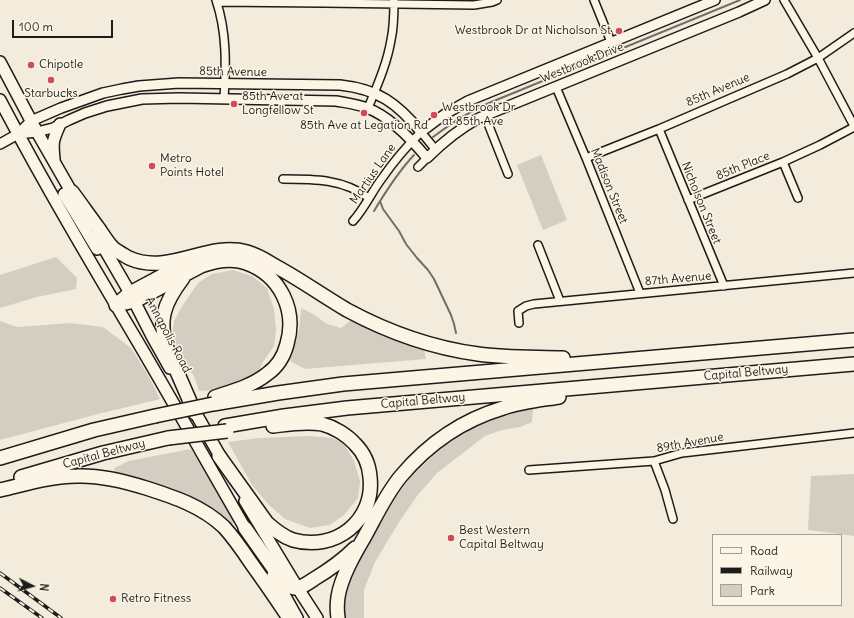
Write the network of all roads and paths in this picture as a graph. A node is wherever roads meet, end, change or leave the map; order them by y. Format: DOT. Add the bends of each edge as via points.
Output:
graph roads {
  1 [pos="594,0"];
  2 [pos="715,0"];
  3 [pos="765,0"];
  4 [pos="784,0"];
  5 [pos="216,1"];
  6 [pos="493,1"];
  7 [pos="394,2"];
  8 [pos="854,33"];
  9 [pos="612,42"];
  10 [pos="818,58"];
  11 [pos="0,62"];
  12 [pos="225,83"];
  13 [pos="556,87"];
  14 [pos="375,93"];
  15 [pos="224,99"];
  16 [pos="0,100"];
  17 [pos="76,102"];
  18 [pos="111,105"];
  19 [pos="368,108"];
  20 [pos="485,116"];
  21 [pos="32,122"];
  22 [pos="60,124"];
  23 [pos="854,126"];
  24 [pos="659,129"];
  25 [pos="37,132"];
  26 [pos="421,132"];
  27 [pos="18,134"];
  28 [pos="412,140"];
  29 [pos="0,144"];
  30 [pos="435,149"];
  31 [pos="427,158"];
  32 [pos="586,158"];
  33 [pos="783,162"];
  34 [pos="55,163"];
  35 [pos="418,167"];
  36 [pos="508,174"];
  37 [pos="283,179"];
  38 [pos="72,192"];
  39 [pos="369,198"];
  40 [pos="798,198"];
  41 [pos="688,200"];
  42 [pos="353,221"];
  43 [pos="538,245"];
  44 [pos="198,256"];
  45 [pos="854,274"];
  46 [pos="120,275"];
  47 [pos="185,275"];
  48 [pos="724,286"];
  49 [pos="640,293"];
  50 [pos="133,297"];
  51 [pos="560,301"];
  52 [pos="116,305"];
  53 [pos="519,323"];
  54 [pos="854,340"];
  55 [pos="632,359"];
  56 [pos="854,364"];
  57 [pos="687,378"];
  58 [pos="211,401"];
  59 [pos="195,413"];
  60 [pos="226,429"];
  61 [pos="854,433"];
  62 [pos="219,456"];
  63 [pos="0,458"];
  64 [pos="654,461"];
  65 [pos="529,470"];
  66 [pos="0,483"];
  67 [pos="0,490"];
  68 [pos="673,519"];
  69 [pos="245,528"];
  70 [pos="361,541"];
  71 [pos="297,587"];
  72 [pos="289,618"];
  73 [pos="298,618"];
  74 [pos="317,618"];
  75 [pos="338,618"];
  1 -- 9 [label="street"];
  2 -- 9 [label="street, Westbrook Drive"];
  3 -- 13 [label="street, Westbrook Drive"];
  4 -- 10 [label="street"];
  5 -- 7 [label="street"];
  5 -- 12 [label="street" via="224,45"];
  6 -- 7 [label="street" via="474,5"];
  7 -- 14 [label="street" via="390,45"];
  8 -- 10 [label="street, 85th Avenue"];
  9 -- 26 [label="street, Westbrook Drive" via="468,101"];
  10 -- 23 [label="street"];
  10 -- 24 [label="street, 85th Avenue" via="758,87"];
  11 -- 21 [label="main road, Annapolis Road"];
  12 -- 14 [label="street, 85th Avenue" via="340,85"];
  12 -- 15 [label="street"];
  12 -- 17 [label="street, 85th Avenue" via="139,86 103,92"];
  13 -- 20 [label="street, Westbrook Drive"];
  13 -- 32 [label="street, Madison Street"];
  14 -- 19 [label="street"];
  14 -- 26 [label="street, 85th Avenue" via="397,107"];
  15 -- 18 [label="street, 85th Avenue" via="159,98"];
  15 -- 19 [label="street, 85th Avenue" via="336,101"];
  16 -- 27 [label="main road"];
  17 -- 18 [label="street" via="80,109"];
  17 -- 21 [label="street, 85th Avenue"];
  18 -- 22 [label="street, 85th Avenue"];
  19 -- 28 [label="street, 85th Avenue" via="387,119"];
  20 -- 30 [label="street, Westbrook Drive" via="468,124"];
  20 -- 36 [label="street"];
  21 -- 25 [label="main road, Annapolis Road"];
  21 -- 27 [label="street, 85th Avenue"];
  22 -- 25 [label="street, 85th Avenue"];
  22 -- 34 [label="main road" via="53,138"];
  23 -- 33 [label="street, 85th Place" via="820,146"];
  24 -- 32 [label="street, 85th Avenue"];
  24 -- 41 [label="street, Nicholson Street"];
  25 -- 27 [label="street, 85th Avenue"];
  25 -- 34 [label="main road, Annapolis Road"];
  26 -- 28 [label="street, Westbrook Drive"];
  26 -- 30 [label="street, 85th Avenue"];
  27 -- 29 [label="street, 85th Avenue"];
  27 -- 46 [label="main road" via="33,139 110,271"];
  27 -- 52 [label="main road"];
  28 -- 31 [label="street, 85th Avenue"];
  28 -- 39 [label="street, Martius Lane"];
  30 -- 31 [label="street, Westbrook Drive"];
  31 -- 35 [label="street, Westbrook Drive"];
  32 -- 49 [label="street, Madison Street"];
  33 -- 40 [label="street, 85th Place"];
  33 -- 41 [label="street, 85th Place"];
  34 -- 38 [label="main road, Annapolis Road"];
  37 -- 39 [label="street" via="314,179 339,183"];
  38 -- 44 [label="highway" via="113,248 128,258 156,264"];
  38 -- 46 [label="main road, Annapolis Road"];
  39 -- 42 [label="street, Martius Lane"];
  41 -- 48 [label="street, Nicholson Street"];
  43 -- 51 [label="street"];
  44 -- 50 [label="highway"];
  44 -- 55 [label="highway" via="221,250 247,252 290,274 366,320 434,345 496,356"];
  45 -- 48 [label="street, 87th Avenue"];
  46 -- 50 [label="main road, Annapolis Road"];
  47 -- 50 [label="highway"];
  47 -- 58 [label="highway" via="211,262 246,263 271,278 286,299 289,311 290,337 278,363 268,374 255,382"];
  47 -- 59 [label="highway" via="170,297 163,330 168,352"];
  48 -- 49 [label="street, 87th Avenue"];
  49 -- 51 [label="street, 87th Avenue"];
  50 -- 52 [label="highway"];
  50 -- 59 [label="main road, Annapolis Road"];
  51 -- 53 [label="street, 87th Avenue" via="526,306 518,311"];
  52 -- 69 [label="main road"];
  54 -- 55 [label="highway, Capital Beltway"];
  55 -- 58 [label="highway, Capital Beltway" via="343,384"];
  56 -- 57 [label="highway, Capital Beltway"];
  57 -- 60 [label="highway, Capital Beltway" via="347,408 284,416"];
  57 -- 70 [label="highway" via="524,402 486,413 467,422 429,448 400,477"];
  58 -- 63 [label="highway, Capital Beltway, bridge" via="94,430"];
  59 -- 62 [label="main road, Annapolis Road"];
  60 -- 62 [label="highway" via="303,423 322,424 337,430 352,440 366,459 371,483 368,505 355,525 337,537 315,543 292,540 267,523"];
  60 -- 66 [label="highway, Capital Beltway, bridge" via="168,438 103,453"];
  61 -- 64 [label="street, 89th Avenue" via="682,453"];
  62 -- 71 [label="main road, Annapolis Road"];
  64 -- 65 [label="street, 89th Avenue"];
  64 -- 68 [label="street"];
  67 -- 72 [label="highway" via="47,479 79,476 130,483 186,501 224,527"];
  69 -- 71 [label="highway" via="283,582 293,588"];
  69 -- 73 [label="main road"];
  70 -- 71 [label="highway" via="329,570"];
  70 -- 75 [label="highway" via="340,586"];
  71 -- 74 [label="main road, Annapolis Road"];
}
